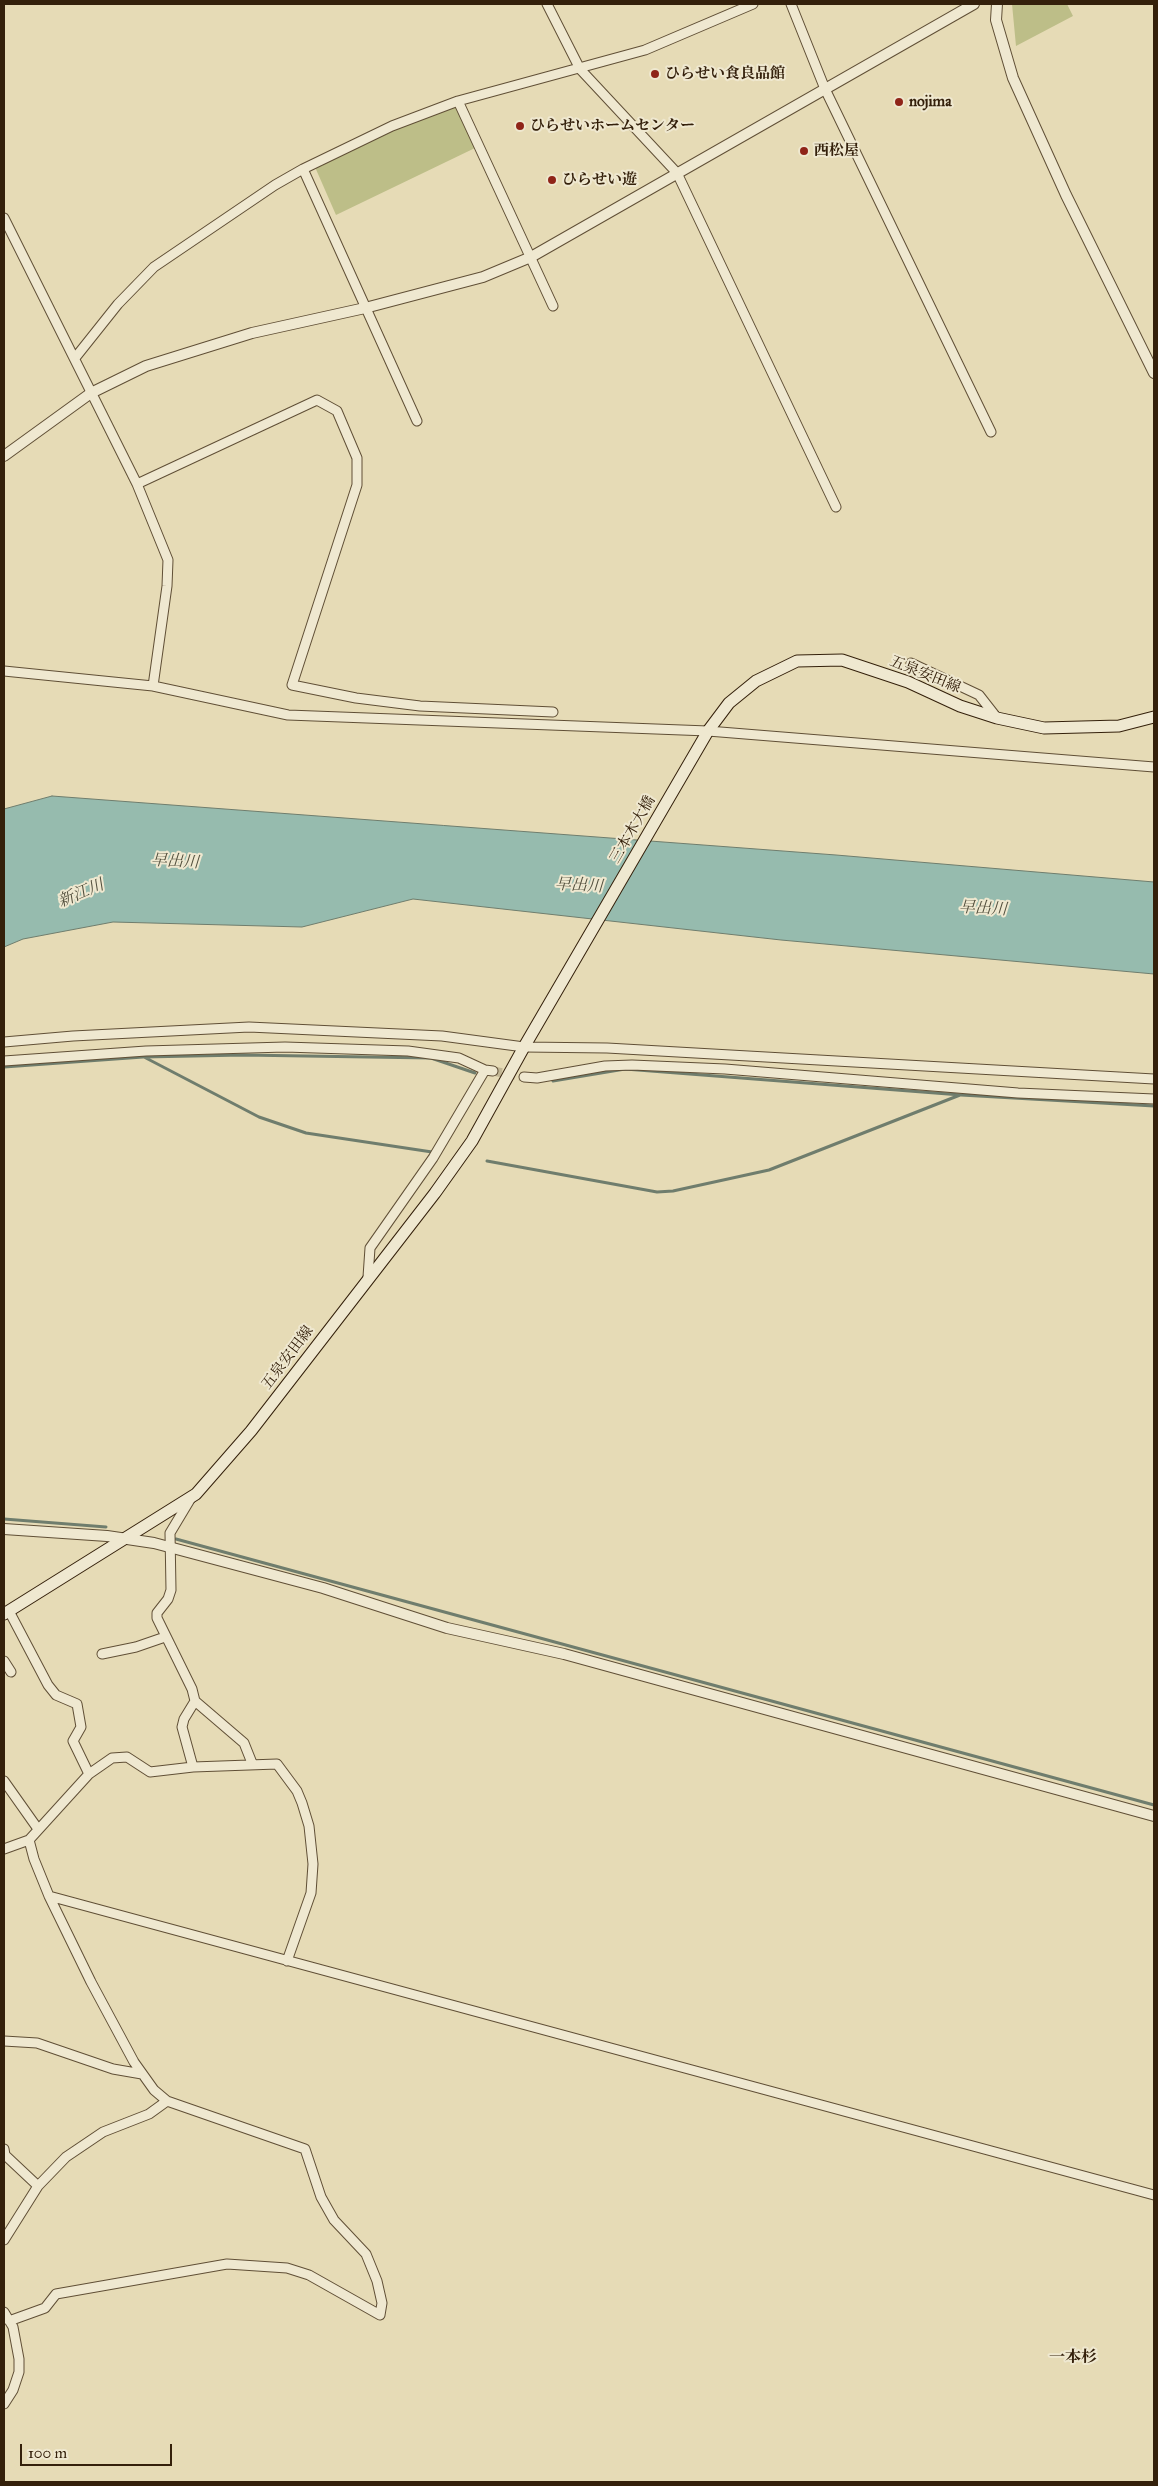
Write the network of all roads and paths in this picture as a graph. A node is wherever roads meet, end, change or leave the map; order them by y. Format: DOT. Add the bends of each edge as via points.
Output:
graph roads {
  1 [pos="547,4"];
  2 [pos="753,4"];
  3 [pos="791,4"];
  4 [pos="974,4"];
  5 [pos="997,4"];
  6 [pos="580,69"];
  7 [pos="825,89"];
  8 [pos="458,101"];
  9 [pos="303,168"];
  10 [pos="676,173"];
  11 [pos="4,218"];
  12 [pos="532,257"];
  13 [pos="553,306"];
  14 [pos="365,308"];
  15 [pos="75,358"];
  16 [pos="1154,373"];
  17 [pos="91,392"];
  18 [pos="417,421"];
  19 [pos="991,432"];
  20 [pos="4,456"];
  21 [pos="136,484"];
  22 [pos="836,507"];
  23 [pos="911,663"];
  24 [pos="4,671"];
  25 [pos="153,686"];
  26 [pos="554,712"];
  27 [pos="1154,717"];
  28 [pos="997,718"];
  29 [pos="706,734"];
  30 [pos="1154,767"];
  31 [pos="4,1042"];
  32 [pos="526,1044"];
  33 [pos="4,1061"];
  34 [pos="524,1077"];
  35 [pos="1154,1079"];
  36 [pos="1154,1099"];
  37 [pos="368,1277"];
  38 [pos="191,1498"];
  39 [pos="4,1529"];
  40 [pos="127,1538"];
  41 [pos="169,1547"];
  42 [pos="6,1613"];
  43 [pos="165,1636"];
  44 [pos="102,1654"];
  45 [pos="4,1661"];
  46 [pos="11,1672"];
  47 [pos="195,1700"];
  48 [pos="252,1764"];
  49 [pos="193,1767"];
  50 [pos="89,1774"];
  51 [pos="4,1781"];
  52 [pos="1154,1816"];
  53 [pos="38,1829"];
  54 [pos="30,1840"];
  55 [pos="4,1849"];
  56 [pos="49,1896"];
  57 [pos="287,1961"];
  58 [pos="4,2041"];
  59 [pos="142,2074"];
  60 [pos="167,2101"];
  61 [pos="4,2149"];
  62 [pos="38,2186"];
  63 [pos="1154,2195"];
  64 [pos="4,2240"];
  65 [pos="4,2312"];
  66 [pos="9,2321"];
  67 [pos="4,2404"];
  1 -- 6 [label="street"];
  2 -- 6 [label="street" via="645,50"];
  3 -- 7 [label="street"];
  4 -- 7 [label="street"];
  5 -- 16 [label="street" via="996,20 1013,78 1066,195"];
  6 -- 8 [label="street"];
  6 -- 10 [label="street"];
  7 -- 10 [label="street"];
  7 -- 19 [label="street"];
  8 -- 9 [label="street" via="392,126"];
  8 -- 12 [label="street"];
  9 -- 14 [label="street"];
  9 -- 15 [label="street" via="154,267 118,304"];
  10 -- 12 [label="street"];
  10 -- 22 [label="street"];
  11 -- 15 [label="street"];
  12 -- 13 [label="street"];
  12 -- 14 [label="street" via="483,277"];
  14 -- 17 [label="street" via="252,333 146,366"];
  14 -- 18 [label="street"];
  15 -- 17 [label="street"];
  17 -- 20 [label="street"];
  17 -- 21 [label="street"];
  21 -- 25 [label="street" via="168,560"];
  21 -- 26 [label="street" via="317,400 336,412 357,458 357,486 292,685 420,706"];
  23 -- 28 [label="street" via="979,695"];
  24 -- 25 [label="street"];
  25 -- 29 [label="street" via="288,715"];
  27 -- 28 [label="main road, 五泉安田線" via="1119,726 1070,729 1044,728"];
  28 -- 29 [label="main road, 五泉安田線" via="960,706 908,682 842,660 797,661 756,681 729,703"];
  29 -- 30 [label="street"];
  29 -- 32 [label="main road, 三本木大橋"];
  31 -- 32 [label="street" via="249,1027 442,1036"];
  32 -- 35 [label="street"];
  32 -- 37 [label="main road, 五泉安田線" via="472,1142"];
  33 -- 37 [label="street" via="146,1051 285,1047 408,1050 460,1058 489,1070 370,1248"];
  34 -- 36 [label="street" via="632,1065 725,1069 1018,1093"];
  37 -- 38 [label="main road, 五泉安田線" via="251,1431"];
  38 -- 40 [label="main road, 五泉安田線"];
  38 -- 41 [label="street" via="170,1533"];
  39 -- 40 [label="street"];
  40 -- 41 [label="street"];
  40 -- 42 [label="main road, 五泉安田線"];
  41 -- 43 [label="street" via="171,1590 157,1613"];
  41 -- 52 [label="street" via="323,1588 447,1628 564,1654"];
  42 -- 50 [label="street" via="48,1685 56,1694 77,1704 81,1727 73,1741"];
  43 -- 44 [label="street" via="136,1647"];
  43 -- 47 [label="street"];
  45 -- 46 [label="street"];
  47 -- 48 [label="street" via="244,1743"];
  47 -- 49 [label="street" via="182,1727"];
  48 -- 49 [label="street"];
  48 -- 57 [label="street" via="277,1764 297,1791 309,1826 313,1864 311,1893"];
  49 -- 50 [label="street" via="150,1772 126,1757 112,1758"];
  50 -- 53 [label="street"];
  51 -- 53 [label="street"];
  53 -- 54 [label="street"];
  54 -- 55 [label="street"];
  54 -- 56 [label="street"];
  56 -- 57 [label="street"];
  56 -- 59 [label="street" via="91,1982"];
  57 -- 63 [label="street"];
  58 -- 59 [label="street" via="37,2043 113,2069"];
  59 -- 60 [label="street"];
  60 -- 62 [label="street" via="149,2114 103,2132 66,2157"];
  60 -- 66 [label="street" via="305,2149 321,2197 366,2254 378,2281 382,2302 380,2316 309,2274 287,2268 227,2264 56,2294 45,2308"];
  61 -- 62 [label="street" via="5,2155"];
  62 -- 64 [label="street"];
  65 -- 66 [label="street"];
  66 -- 67 [label="street" via="14,2328 19,2372"];
}
